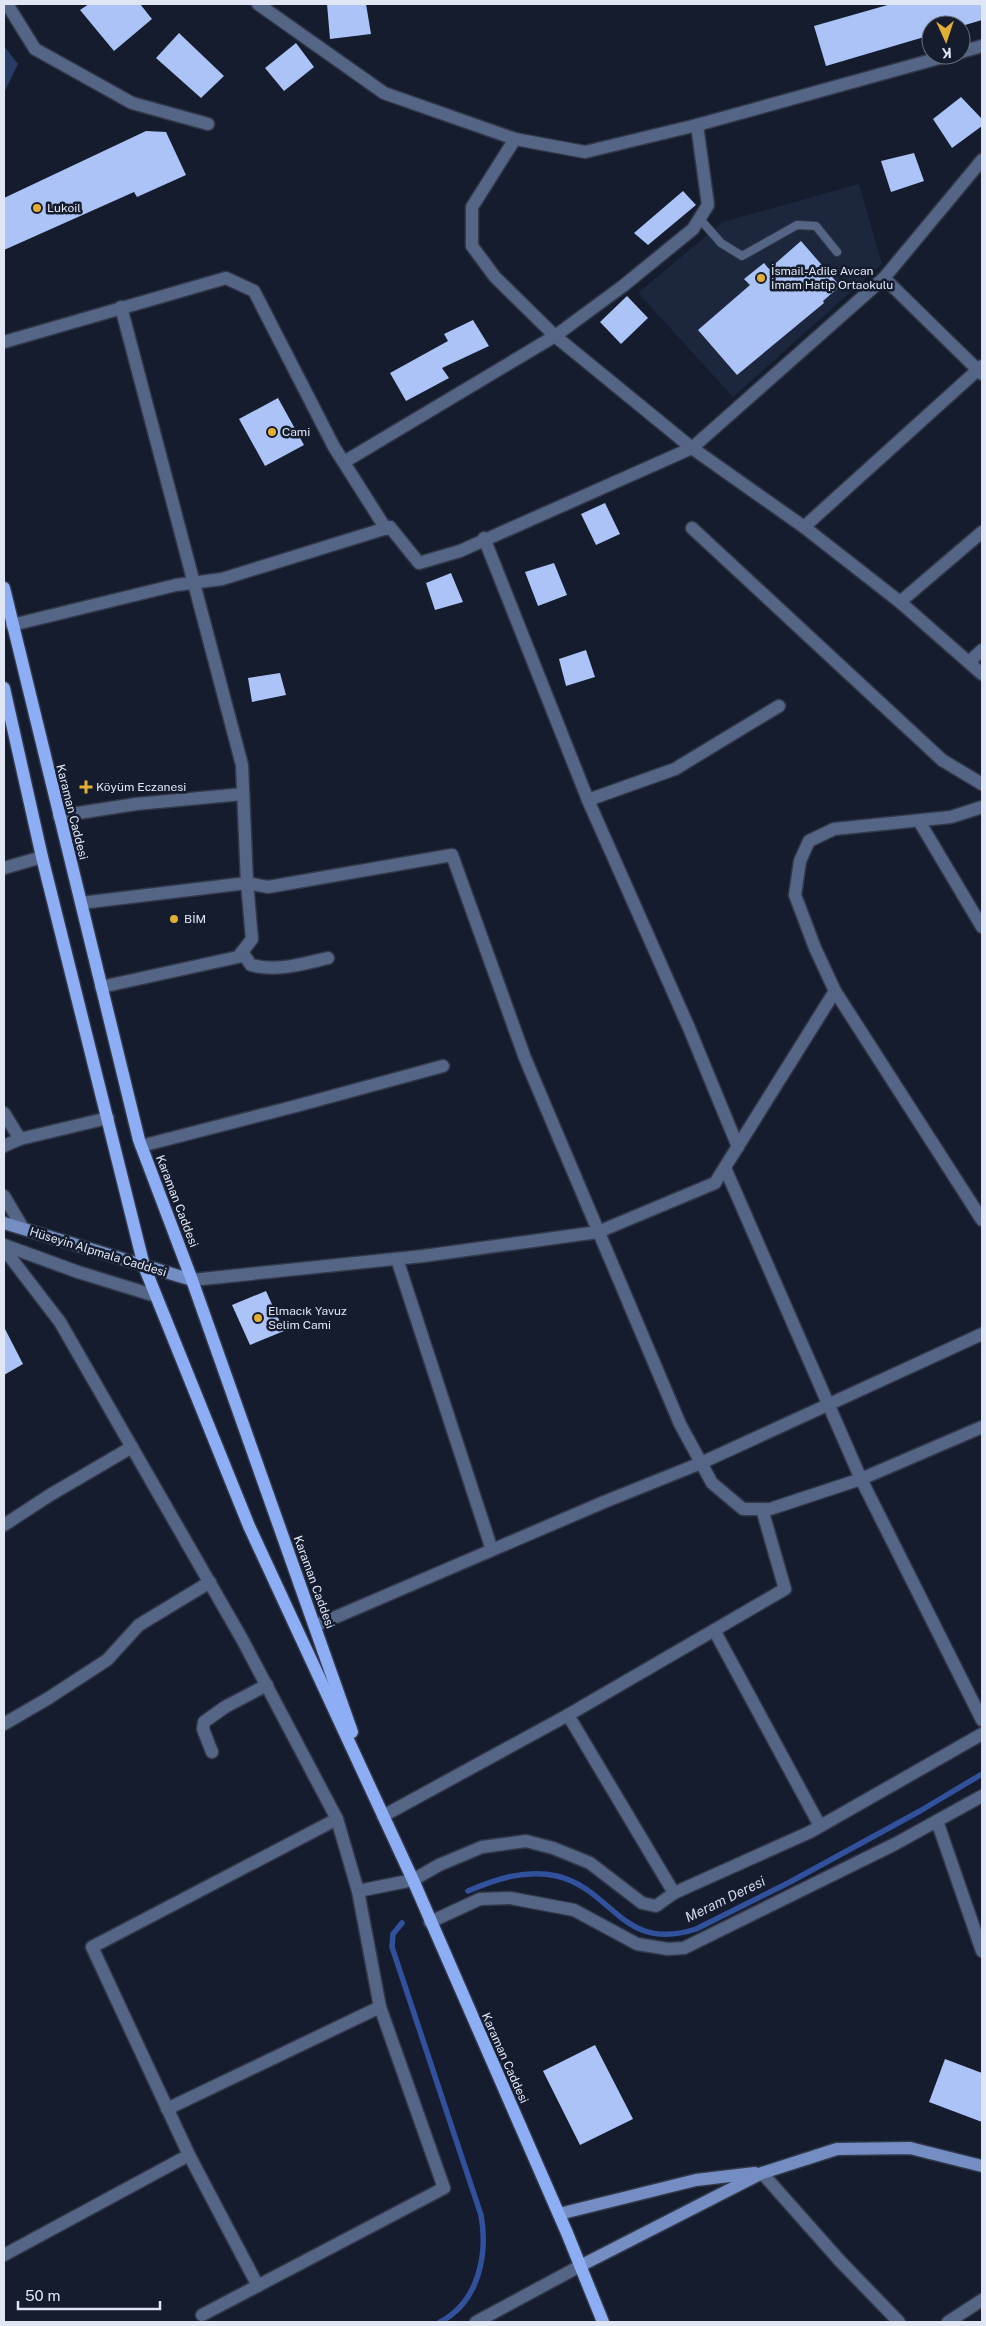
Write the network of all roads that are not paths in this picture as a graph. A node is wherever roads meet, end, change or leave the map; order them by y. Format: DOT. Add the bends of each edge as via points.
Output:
graph roads {
  1 [pos="7,4"];
  2 [pos="258,4"];
  3 [pos="921,63"];
  4 [pos="208,124"];
  5 [pos="697,125"];
  6 [pos="515,139"];
  7 [pos="982,160"];
  8 [pos="700,219"];
  9 [pos="837,252"];
  10 [pos="884,278"];
  11 [pos="121,307"];
  12 [pos="555,336"];
  13 [pos="4,342"];
  14 [pos="981,370"];
  15 [pos="692,448"];
  16 [pos="344,462"];
  17 [pos="804,527"];
  18 [pos="386,528"];
  19 [pos="692,528"];
  20 [pos="982,532"];
  21 [pos="484,538"];
  22 [pos="192,582"];
  23 [pos="4,588"];
  24 [pos="900,602"];
  25 [pos="12,625"];
  26 [pos="982,650"];
  27 [pos="969,662"];
  28 [pos="982,674"];
  29 [pos="4,688"];
  30 [pos="779,706"];
  31 [pos="982,784"];
  32 [pos="243,794"];
  33 [pos="588,800"];
  34 [pos="982,807"];
  35 [pos="59,816"];
  36 [pos="919,821"];
  37 [pos="42,857"];
  38 [pos="4,868"];
  39 [pos="247,883"];
  40 [pos="81,903"];
  41 [pos="982,927"];
  42 [pos="242,952"];
  43 [pos="328,958"];
  44 [pos="102,987"];
  45 [pos="835,990"];
  46 [pos="443,1066"];
  47 [pos="4,1113"];
  48 [pos="108,1118"];
  49 [pos="20,1139"];
  50 [pos="4,1146"];
  51 [pos="141,1146"];
  52 [pos="738,1147"];
  53 [pos="725,1168"];
  54 [pos="4,1196"];
  55 [pos="982,1220"];
  56 [pos="4,1222"];
  57 [pos="23,1228"];
  58 [pos="598,1232"];
  59 [pos="4,1247"];
  60 [pos="397,1259"];
  61 [pos="144,1266"];
  62 [pos="192,1280"];
  63 [pos="156,1296"];
  64 [pos="982,1334"];
  65 [pos="828,1404"];
  66 [pos="982,1427"];
  67 [pos="132,1447"];
  68 [pos="701,1464"];
  69 [pos="861,1480"];
  70 [pos="762,1509"];
  71 [pos="4,1525"];
  72 [pos="492,1550"];
  73 [pos="210,1582"];
  74 [pos="315,1626"];
  75 [pos="714,1630"];
  76 [pos="267,1685"];
  77 [pos="568,1715"];
  78 [pos="982,1720"];
  79 [pos="4,1724"];
  80 [pos="982,1734"];
  81 [pos="212,1752"];
  82 [pos="982,1796"];
  83 [pos="381,1812"];
  84 [pos="338,1819"];
  85 [pos="937,1821"];
  86 [pos="820,1826"];
  87 [pos="413,1880"];
  88 [pos="358,1891"];
  89 [pos="674,1893"];
  90 [pos="430,1922"];
  91 [pos="982,1951"];
  92 [pos="380,2007"];
  93 [pos="167,2109"];
  94 [pos="189,2155"];
  95 [pos="982,2166"];
  96 [pos="762,2173"];
  97 [pos="559,2214"];
  98 [pos="4,2255"];
  99 [pos="580,2266"];
  100 [pos="258,2286"];
  101 [pos="982,2300"];
  102 [pos="202,2315"];
  103 [pos="476,2322"];
  104 [pos="603,2322"];
  105 [pos="899,2322"];
  106 [pos="948,2322"];
  1 -- 4 [label="street" via="35,49 132,103"];
  2 -- 6 [label="street" via="384,93"];
  3 -- 5 [label="street"];
  5 -- 6 [label="street" via="585,152"];
  5 -- 8 [label="street" via="708,205"];
  6 -- 12 [label="street" via="472,207 472,246 495,277"];
  7 -- 10 [label="street"];
  8 -- 9 [label="lane" via="721,243 742,256 797,225 816,226"];
  8 -- 12 [label="street" via="672,246"];
  10 -- 14 [label="street"];
  10 -- 15 [label="street"];
  11 -- 13 [label="street"];
  11 -- 16 [label="street" via="226,278 254,291"];
  11 -- 22 [label="street"];
  12 -- 15 [label="street"];
  12 -- 16 [label="street"];
  14 -- 17 [label="street"];
  15 -- 17 [label="street"];
  15 -- 21 [label="street"];
  16 -- 18 [label="street"];
  17 -- 24 [label="street"];
  18 -- 21 [label="street" via="390,527 419,563 460,551"];
  18 -- 22 [label="street" via="222,579"];
  19 -- 31 [label="street" via="942,760"];
  20 -- 24 [label="street"];
  21 -- 33 [label="street"];
  22 -- 25 [label="street"];
  22 -- 32 [label="street" via="242,765"];
  23 -- 25 [label="main road, Karaman Caddesi"];
  24 -- 27 [label="street"];
  25 -- 35 [label="main road, Karaman Caddesi"];
  26 -- 27 [label="street"];
  27 -- 28 [label="street"];
  29 -- 37 [label="main road, Karaman Caddesi"];
  30 -- 33 [label="street" via="675,769"];
  32 -- 35 [label="street" via="136,804"];
  32 -- 39 [label="street"];
  33 -- 52 [label="street"];
  34 -- 36 [label="street" via="951,817"];
  35 -- 40 [label="main road, Karaman Caddesi"];
  36 -- 41 [label="street"];
  36 -- 45 [label="street" via="834,828 809,841 800,861 795,895"];
  37 -- 38 [label="street"];
  37 -- 48 [label="main road, Karaman Caddesi"];
  39 -- 40 [label="street"];
  39 -- 42 [label="street" via="252,939"];
  39 -- 58 [label="street" via="268,887 452,855 525,1058"];
  40 -- 44 [label="main road, Karaman Caddesi"];
  42 -- 43 [label="street" via="251,965 266,969"];
  42 -- 44 [label="street" via="238,957"];
  44 -- 51 [label="main road, Karaman Caddesi"];
  45 -- 52 [label="street"];
  45 -- 55 [label="street"];
  46 -- 51 [label="street"];
  47 -- 49 [label="street"];
  48 -- 49 [label="street"];
  48 -- 61 [label="main road, Karaman Caddesi"];
  49 -- 50 [label="street"];
  51 -- 62 [label="main road, Karaman Caddesi"];
  52 -- 53 [label="street"];
  53 -- 58 [label="street" via="715,1183"];
  53 -- 65 [label="street"];
  54 -- 57 [label="street"];
  56 -- 57 [label="street, Hüseyin Alpmala Caddesi"];
  57 -- 61 [label="street, Hüseyin Alpmala Caddesi"];
  58 -- 60 [label="street"];
  58 -- 68 [label="street" via="680,1424"];
  59 -- 63 [label="street"];
  59 -- 67 [label="street" via="60,1322"];
  60 -- 62 [label="street"];
  60 -- 72 [label="street"];
  61 -- 62 [label="street, Hüseyin Alpmala Caddesi"];
  61 -- 63 [label="main road, Karaman Caddesi"];
  62 -- 74 [label="main road, Karaman Caddesi"];
  63 -- 83 [label="main road, Karaman Caddesi" via="249,1526"];
  64 -- 65 [label="street"];
  65 -- 68 [label="street"];
  65 -- 69 [label="street"];
  66 -- 69 [label="street"];
  67 -- 71 [label="street"];
  67 -- 73 [label="street"];
  68 -- 70 [label="street" via="712,1484 743,1510"];
  68 -- 72 [label="street"];
  69 -- 70 [label="street"];
  69 -- 78 [label="street"];
  70 -- 75 [label="street" via="784,1589"];
  72 -- 74 [label="street"];
  73 -- 76 [label="street"];
  73 -- 79 [label="street" via="139,1625 106,1660 47,1700"];
  74 -- 83 [label="main road, Karaman Caddesi"];
  75 -- 77 [label="street"];
  75 -- 86 [label="street"];
  76 -- 81 [label="street" via="204,1722"];
  76 -- 84 [label="street"];
  77 -- 83 [label="street"];
  77 -- 89 [label="street"];
  80 -- 86 [label="street"];
  82 -- 85 [label="street"];
  83 -- 87 [label="main road, Karaman Caddesi"];
  84 -- 88 [label="street"];
  84 -- 93 [label="street" via="92,1947"];
  85 -- 90 [label="street" via="684,1948 668,1950 637,1944 574,1910 510,1898 480,1899"];
  85 -- 91 [label="street"];
  86 -- 89 [label="street"];
  87 -- 88 [label="street"];
  87 -- 89 [label="street" via="482,1847 526,1841 553,1848 590,1864 642,1903 656,1906"];
  87 -- 90 [label="main road, Karaman Caddesi"];
  88 -- 92 [label="street"];
  90 -- 97 [label="main road, Karaman Caddesi"];
  92 -- 93 [label="street"];
  92 -- 100 [label="street" via="444,2188"];
  93 -- 94 [label="street"];
  94 -- 98 [label="street"];
  94 -- 100 [label="street"];
  95 -- 96 [label="street" via="910,2148 837,2149"];
  96 -- 97 [label="street" via="696,2180"];
  96 -- 99 [label="street"];
  96 -- 105 [label="street"];
  97 -- 99 [label="main road, Karaman Caddesi"];
  99 -- 103 [label="street"];
  99 -- 104 [label="main road, Karaman Caddesi"];
  100 -- 102 [label="street"];
  101 -- 106 [label="street"];
}
